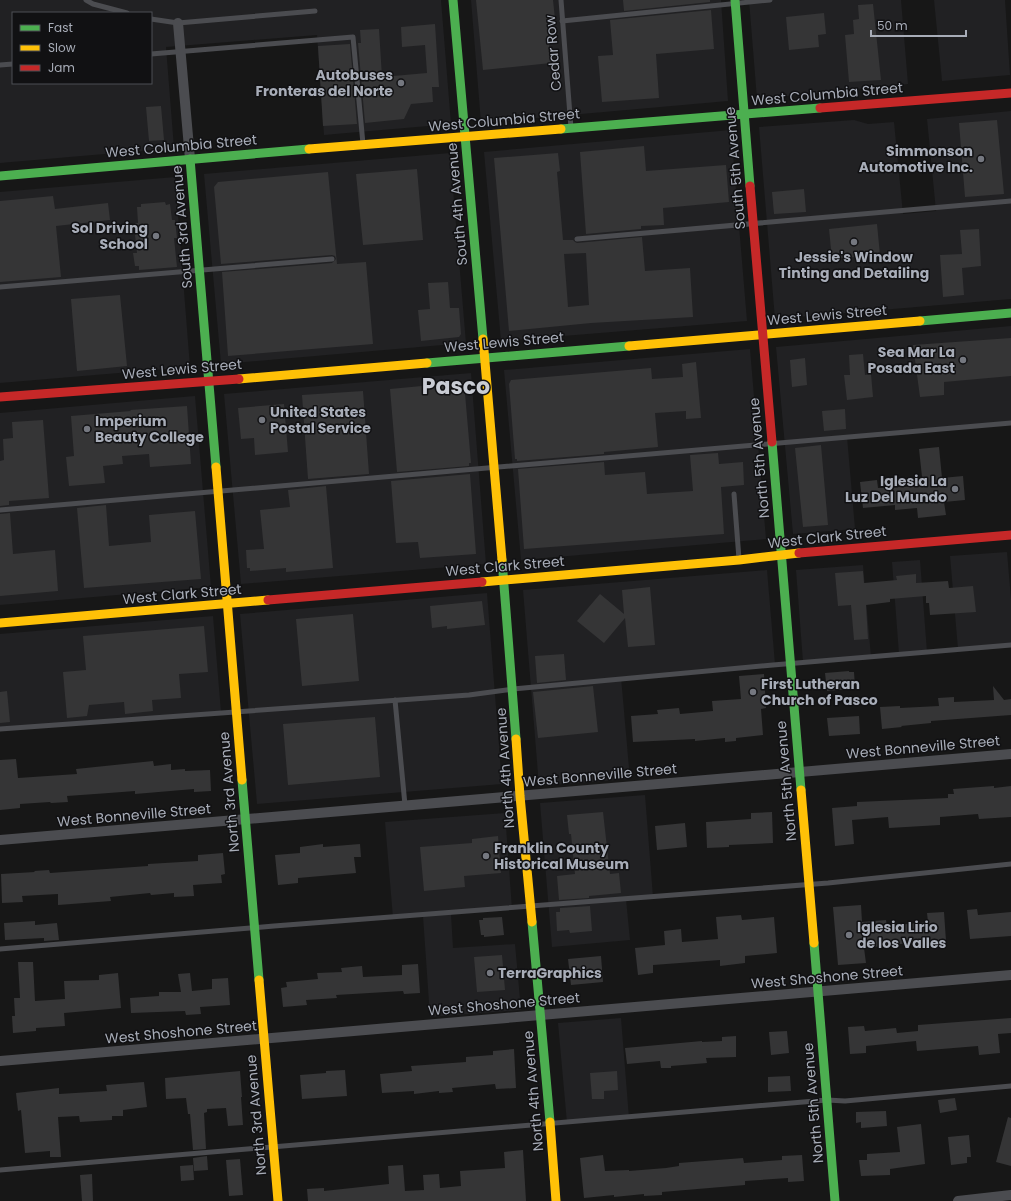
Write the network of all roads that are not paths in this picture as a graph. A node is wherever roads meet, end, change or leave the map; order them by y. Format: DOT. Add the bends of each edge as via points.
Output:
graph roads {
  1 [pos="86,0"];
  2 [pos="453,0"];
  3 [pos="561,0"];
  4 [pos="770,0"];
  5 [pos="735,2"];
  6 [pos="315,11"];
  7 [pos="123,12"];
  8 [pos="152,19"];
  9 [pos="562,21"];
  10 [pos="178,23"];
  11 [pos="181,51"];
  12 [pos="152,54"];
  13 [pos="12,64"];
  14 [pos="0,65"];
  15 [pos="1011,93"];
  16 [pos="744,114"];
  17 [pos="571,129"];
  18 [pos="465,137"];
  19 [pos="363,145"];
  20 [pos="190,159"];
  21 [pos="0,176"];
  22 [pos="1011,201"];
  23 [pos="754,224"];
  24 [pos="577,239"];
  25 [pos="332,259"];
  26 [pos="200,269"];
  27 [pos="0,287"];
  28 [pos="1011,313"];
  29 [pos="763,334"];
  30 [pos="485,358"];
  31 [pos="209,382"];
  32 [pos="0,397"];
  33 [pos="1011,423"];
  34 [pos="772,443"];
  35 [pos="494,468"];
  36 [pos="218,490"];
  37 [pos="734,494"];
  38 [pos="0,510"];
  39 [pos="1011,535"];
  40 [pos="781,553"];
  41 [pos="739,560"];
  42 [pos="504,580"];
  43 [pos="228,604"];
  44 [pos="0,623"];
  45 [pos="1011,645"];
  46 [pos="790,664"];
  47 [pos="513,689"];
  48 [pos="395,700"];
  49 [pos="237,711"];
  50 [pos="0,729"];
  51 [pos="1011,754"];
  52 [pos="799,772"];
  53 [pos="520,796"];
  54 [pos="405,805"];
  55 [pos="246,819"];
  56 [pos="0,840"];
  57 [pos="1011,864"];
  58 [pos="809,884"];
  59 [pos="530,907"];
  60 [pos="255,928"];
  61 [pos="0,949"];
  62 [pos="1011,975"];
  63 [pos="818,992"];
  64 [pos="541,1015"];
  65 [pos="264,1039"];
  66 [pos="0,1061"];
  67 [pos="1011,1086"];
  68 [pos="827,1100"];
  69 [pos="550,1125"];
  70 [pos="273,1148"];
  71 [pos="0,1170"];
  72 [pos="1011,1195"];
  73 [pos="278,1201"];
  74 [pos="556,1201"];
  75 [pos="835,1201"];
  76 [pos="958,1201"];
  1 -- 7 [label="lane"];
  2 -- 18 [label="street, South 4th Avenue"];
  3 -- 9 [label="lane, Cedar Row"];
  4 -- 5 [label="lane"];
  5 -- 9 [label="lane"];
  5 -- 16 [label="street, South 5th Avenue"];
  6 -- 10 [label="lane"];
  8 -- 10 [label="lane"];
  9 -- 17 [label="lane, Cedar Row"];
  10 -- 11 [label="street, South 3rd Avenue"];
  11 -- 12 [label="lane"];
  11 -- 19 [label="lane" via="353,37"];
  11 -- 20 [label="street, South 3rd Avenue"];
  13 -- 14 [label="lane"];
  15 -- 16 [label="street, West Columbia Street"];
  16 -- 17 [label="street, West Columbia Street"];
  16 -- 23 [label="street, South 5th Avenue"];
  17 -- 18 [label="street, West Columbia Street"];
  18 -- 19 [label="street, West Columbia Street"];
  18 -- 30 [label="street, South 4th Avenue"];
  19 -- 20 [label="street, West Columbia Street"];
  20 -- 21 [label="street, West Columbia Street"];
  20 -- 26 [label="street, South 3rd Avenue"];
  22 -- 23 [label="lane"];
  23 -- 24 [label="lane"];
  23 -- 29 [label="street, South 5th Avenue"];
  25 -- 26 [label="lane"];
  26 -- 27 [label="lane"];
  26 -- 31 [label="street, South 3rd Avenue"];
  28 -- 29 [label="street, West Lewis Street"];
  29 -- 30 [label="street, West Lewis Street"];
  29 -- 34 [label="street, North 5th Avenue"];
  30 -- 31 [label="street, West Lewis Street"];
  30 -- 35 [label="street, North 4th Avenue"];
  31 -- 32 [label="street, West Lewis Street"];
  31 -- 36 [label="street, North 3rd Avenue"];
  33 -- 34 [label="lane"];
  34 -- 35 [label="lane"];
  34 -- 40 [label="street, North 5th Avenue"];
  35 -- 36 [label="lane"];
  35 -- 42 [label="street, North 4th Avenue"];
  36 -- 38 [label="lane"];
  36 -- 43 [label="street, North 3rd Avenue"];
  37 -- 41 [label="lane"];
  39 -- 40 [label="street, West Clark Street"];
  40 -- 41 [label="street, West Clark Street"];
  40 -- 46 [label="street, North 5th Avenue"];
  41 -- 42 [label="street, West Clark Street"];
  42 -- 43 [label="street, West Clark Street"];
  42 -- 47 [label="street, North 4th Avenue"];
  43 -- 44 [label="street, West Clark Street"];
  43 -- 49 [label="street, North 3rd Avenue"];
  45 -- 46 [label="lane"];
  46 -- 47 [label="lane"];
  46 -- 52 [label="street, North 5th Avenue"];
  47 -- 48 [label="lane"];
  47 -- 53 [label="street, North 4th Avenue"];
  48 -- 49 [label="lane"];
  48 -- 54 [label="lane"];
  49 -- 50 [label="lane"];
  49 -- 55 [label="street, North 3rd Avenue"];
  51 -- 52 [label="street, West Bonneville Street"];
  52 -- 53 [label="street, West Bonneville Street"];
  52 -- 58 [label="street, North 5th Avenue"];
  53 -- 54 [label="street, West Bonneville Street"];
  53 -- 59 [label="street, North 4th Avenue"];
  54 -- 55 [label="street, West Bonneville Street"];
  55 -- 56 [label="street, West Bonneville Street"];
  55 -- 60 [label="street, North 3rd Avenue"];
  57 -- 58 [label="lane"];
  58 -- 59 [label="lane"];
  58 -- 63 [label="street, North 5th Avenue"];
  59 -- 60 [label="lane"];
  59 -- 64 [label="street, North 4th Avenue"];
  60 -- 61 [label="lane"];
  60 -- 65 [label="street, North 3rd Avenue"];
  62 -- 63 [label="street, West Shoshone Street"];
  63 -- 64 [label="street, West Shoshone Street"];
  63 -- 68 [label="street, North 5th Avenue"];
  64 -- 65 [label="street, West Shoshone Street"];
  64 -- 69 [label="street, North 4th Avenue"];
  65 -- 66 [label="street, West Shoshone Street"];
  65 -- 70 [label="street, North 3rd Avenue"];
  67 -- 68 [label="lane" via="845,1101"];
  68 -- 69 [label="lane"];
  68 -- 75 [label="street, North 5th Avenue"];
  69 -- 70 [label="lane"];
  69 -- 74 [label="street, North 4th Avenue"];
  70 -- 71 [label="lane"];
  70 -- 73 [label="street, North 3rd Avenue"];
  72 -- 76 [label="street"];
}
